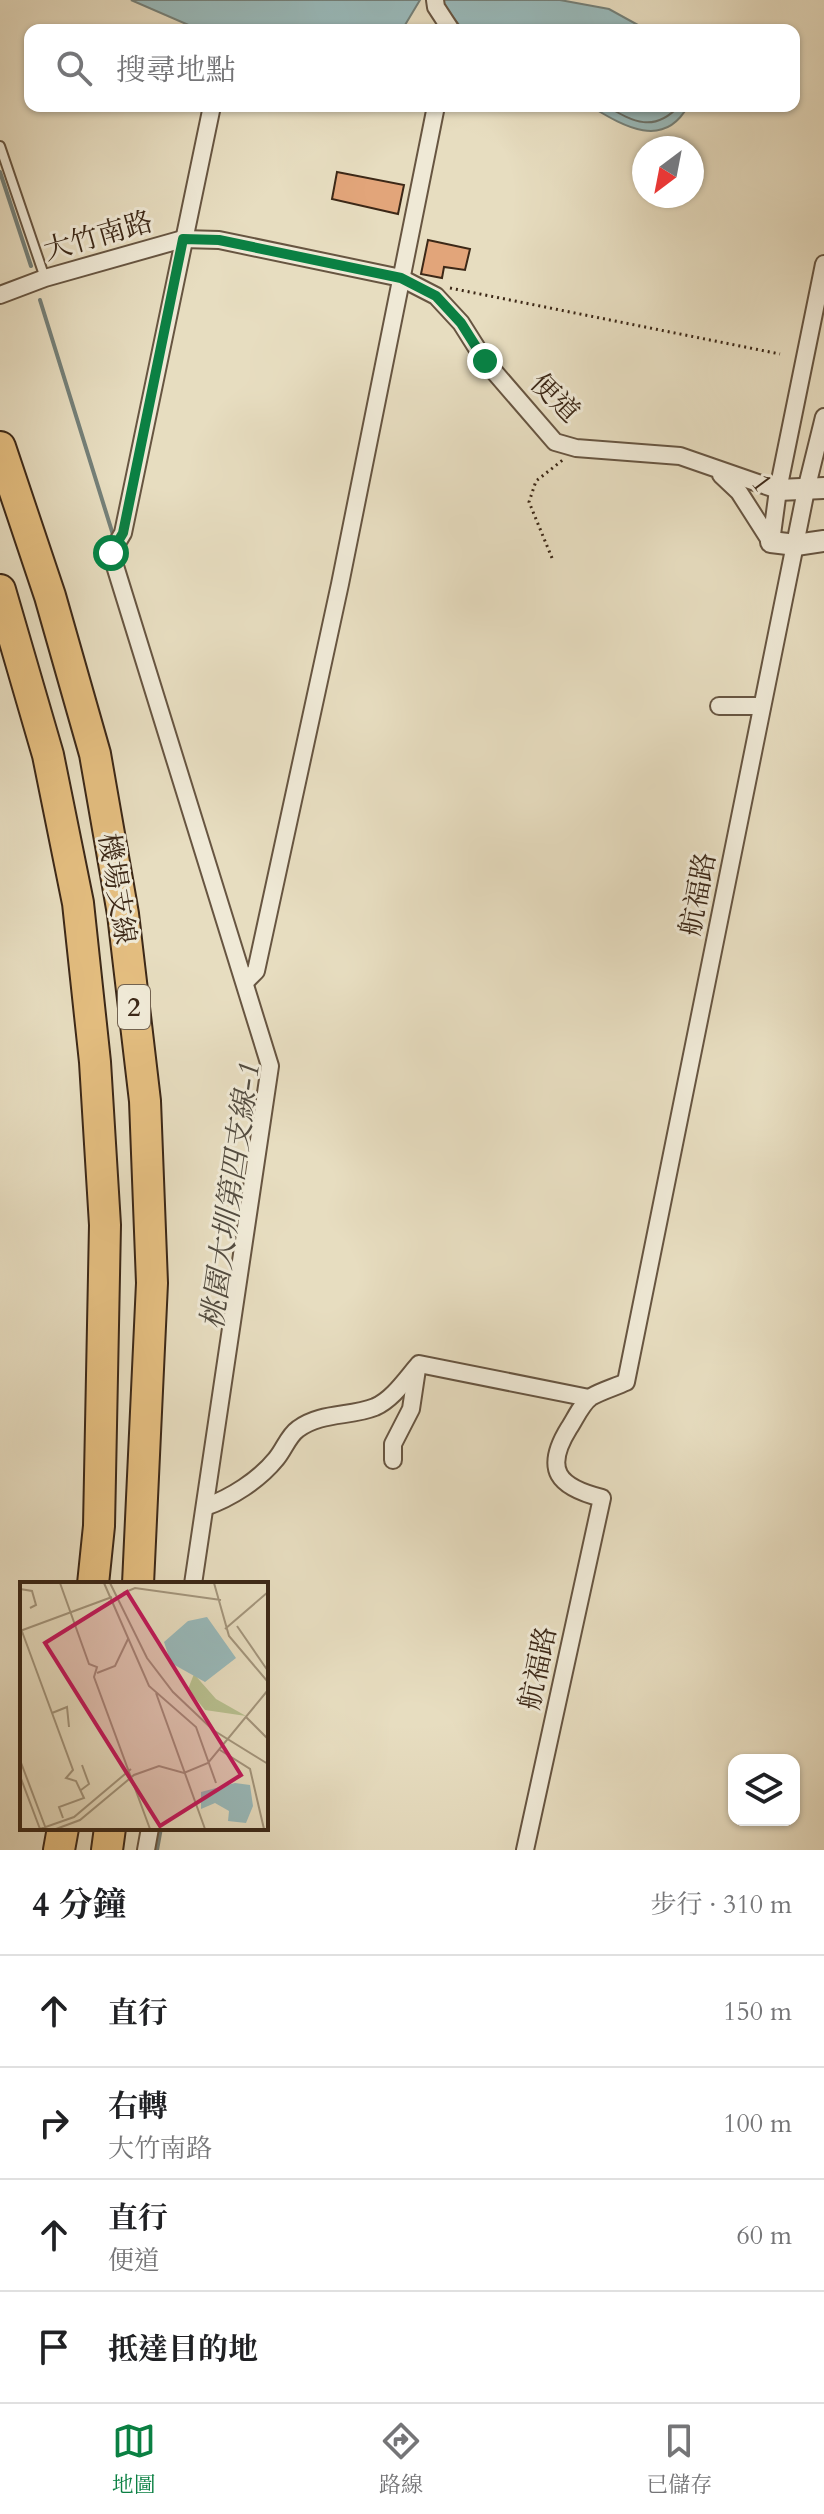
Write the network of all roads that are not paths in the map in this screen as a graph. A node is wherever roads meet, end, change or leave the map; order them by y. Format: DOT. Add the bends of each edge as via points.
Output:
graph roads {
  1 [pos="435,0"];
  2 [pos="447,24"];
  3 [pos="211,112"];
  4 [pos="435,112"];
  5 [pos="0,146"];
  6 [pos="183,239"];
  7 [pos="824,264"];
  8 [pos="45,278"];
  9 [pos="401,278"];
  10 [pos="0,295"];
  11 [pos="824,417"];
  12 [pos="0,447"];
  13 [pos="717,471"];
  14 [pos="815,489"];
  15 [pos="778,490"];
  16 [pos="824,541"];
  17 [pos="771,542"];
  18 [pos="796,545"];
  19 [pos="0,590"];
  20 [pos="719,706"];
  21 [pos="762,706"];
  22 [pos="245,982"];
  23 [pos="419,1364"];
  24 [pos="589,1398"];
  25 [pos="393,1460"];
  26 [pos="205,1507"];
  27 [pos="93,1582"];
  28 [pos="138,1582"];
  29 [pos="193,1582"];
  30 [pos="63,1830"];
  31 [pos="110,1830"];
  32 [pos="150,1830"];
  33 [pos="59,1850"];
  34 [pos="107,1850"];
  35 [pos="146,1850"];
  36 [pos="525,1850"];
  1 -- 2 [label="street"];
  3 -- 6 [label="street"];
  4 -- 9 [label="street"];
  5 -- 8 [label="lane"];
  6 -- 8 [label="street, 大竹南路"];
  6 -- 9 [label="street, 大竹南路" via="219,240"];
  6 -- 22 [label="street" via="123,533 111,553"];
  7 -- 15 [label="street"];
  8 -- 10 [label="street, 大竹南路"];
  9 -- 13 [label="street, 便道" via="436,296 555,442 680,456"];
  9 -- 22 [label="street" via="256,971"];
  11 -- 14 [label="street, 航福路"];
  12 -- 28 [label="highway, 機場支線 / 2" via="95,754 123,914 145,1101 152,1283"];
  13 -- 15 [label="street, 1"];
  13 -- 17 [label="street, 1" via="739,492"];
  14 -- 15 [label="street"];
  14 -- 18 [label="street, 航福路"];
  15 -- 17 [label="street"];
  16 -- 18 [label="street"];
  17 -- 18 [label="street"];
  18 -- 21 [label="street, 航福路"];
  19 -- 27 [label="highway, 機場支線 / 2" via="48,755 78,903 95,1062 105,1225"];
  20 -- 21 [label="street"];
  21 -- 24 [label="street, 航福路" via="626,1382"];
  22 -- 26 [label="street" via="270,1066"];
  23 -- 24 [label="street"];
  23 -- 25 [label="street" via="411,1409 393,1444"];
  23 -- 26 [label="street" via="377,1406 297,1429 262,1474"];
  24 -- 36 [label="street, 航福路" via="558,1446 556,1465 562,1481 602,1498"];
  26 -- 29 [label="street"];
  30 -- 33 [label="highway"];
  31 -- 34 [label="highway"];
  32 -- 35 [label="street"];
}
